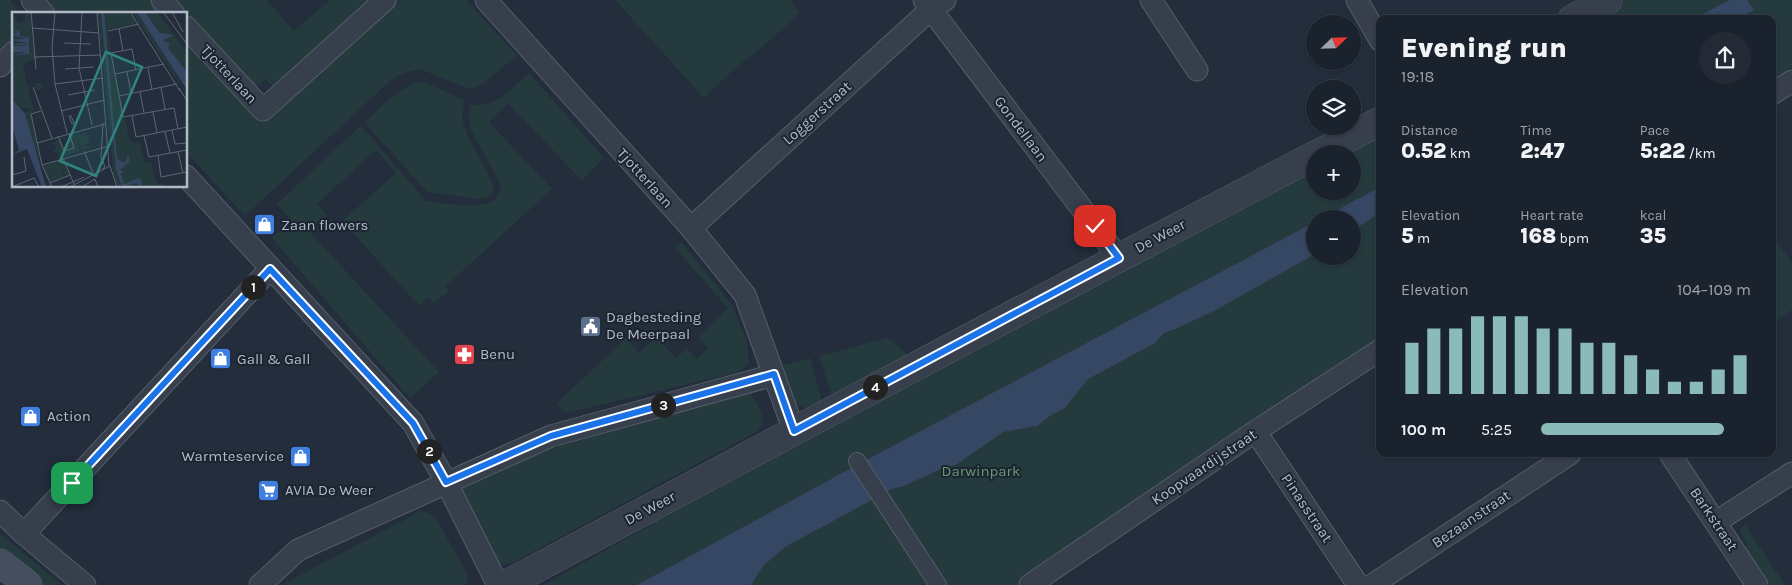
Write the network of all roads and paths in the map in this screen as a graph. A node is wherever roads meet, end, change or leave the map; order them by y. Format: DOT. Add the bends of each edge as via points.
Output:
graph roads {
  1 [pos="32,0"];
  2 [pos="162,0"];
  3 [pos="385,0"];
  4 [pos="486,0"];
  5 [pos="1151,0"];
  6 [pos="1357,0"];
  7 [pos="1608,0"];
  8 [pos="933,3"];
  9 [pos="42,12"];
  10 [pos="172,12"];
  11 [pos="1580,15"];
  12 [pos="188,29"];
  13 [pos="1376,33"];
  14 [pos="12,54"];
  15 [pos="0,66"];
  16 [pos="1197,70"];
  17 [pos="1792,81"];
  18 [pos="1776,91"];
  19 [pos="1376,123"];
  20 [pos="1333,145"];
  21 [pos="1306,159"];
  22 [pos="188,178"];
  23 [pos="691,228"];
  24 [pos="1119,258"];
  25 [pos="270,269"];
  26 [pos="1376,353"];
  27 [pos="774,374"];
  28 [pos="794,431"];
  29 [pos="1256,432"];
  30 [pos="1565,457"];
  31 [pos="1672,457"];
  32 [pos="857,461"];
  33 [pos="1792,473"];
  34 [pos="446,482"];
  35 [pos="0,511"];
  36 [pos="1716,522"];
  37 [pos="24,534"];
  38 [pos="0,563"];
  39 [pos="28,585"];
  40 [pos="85,585"];
  41 [pos="260,585"];
  42 [pos="498,585"];
  43 [pos="505,585"];
  44 [pos="938,585"];
  45 [pos="1030,585"];
  46 [pos="1358,585"];
  47 [pos="1372,585"];
  48 [pos="1758,585"];
  1 -- 9 [label="street"];
  2 -- 10 [label="street"];
  3 -- 12 [label="street, Tjotterlaan" via="263,110"];
  4 -- 23 [label="street, Tjotterlaan"];
  5 -- 16 [label="street"];
  6 -- 13 [label="street"];
  7 -- 11 [label="street"];
  8 -- 23 [label="street, Loggerstraat"];
  8 -- 24 [label="street, Gondellaan"];
  14 -- 15 [label="street"];
  17 -- 18 [label="street"];
  19 -- 20 [label="street, De Weer"];
  21 -- 24 [label="street, De Weer"];
  22 -- 25 [label="street"];
  23 -- 27 [label="street, Tjotterlaan" via="746,295"];
  24 -- 28 [label="street, De Weer"];
  25 -- 34 [label="street" via="413,423"];
  25 -- 37 [label="street"];
  26 -- 29 [label="street, Koopvaardijstraat"];
  27 -- 28 [label="street"];
  27 -- 34 [label="street" via="551,436"];
  28 -- 43 [label="street, De Weer"];
  29 -- 45 [label="street, Koopvaardijstraat"];
  29 -- 46 [label="street, Pinasstraat"];
  30 -- 47 [label="street, Bezaanstraat"];
  31 -- 36 [label="street, Barkstraat"];
  32 -- 44 [label="street"];
  33 -- 36 [label="street"];
  34 -- 41 [label="street" via="298,550"];
  34 -- 42 [label="street"];
  35 -- 37 [label="street"];
  36 -- 48 [label="street, Barkstraat"];
  37 -- 40 [label="street"];
  38 -- 39 [label="main road"];
}
